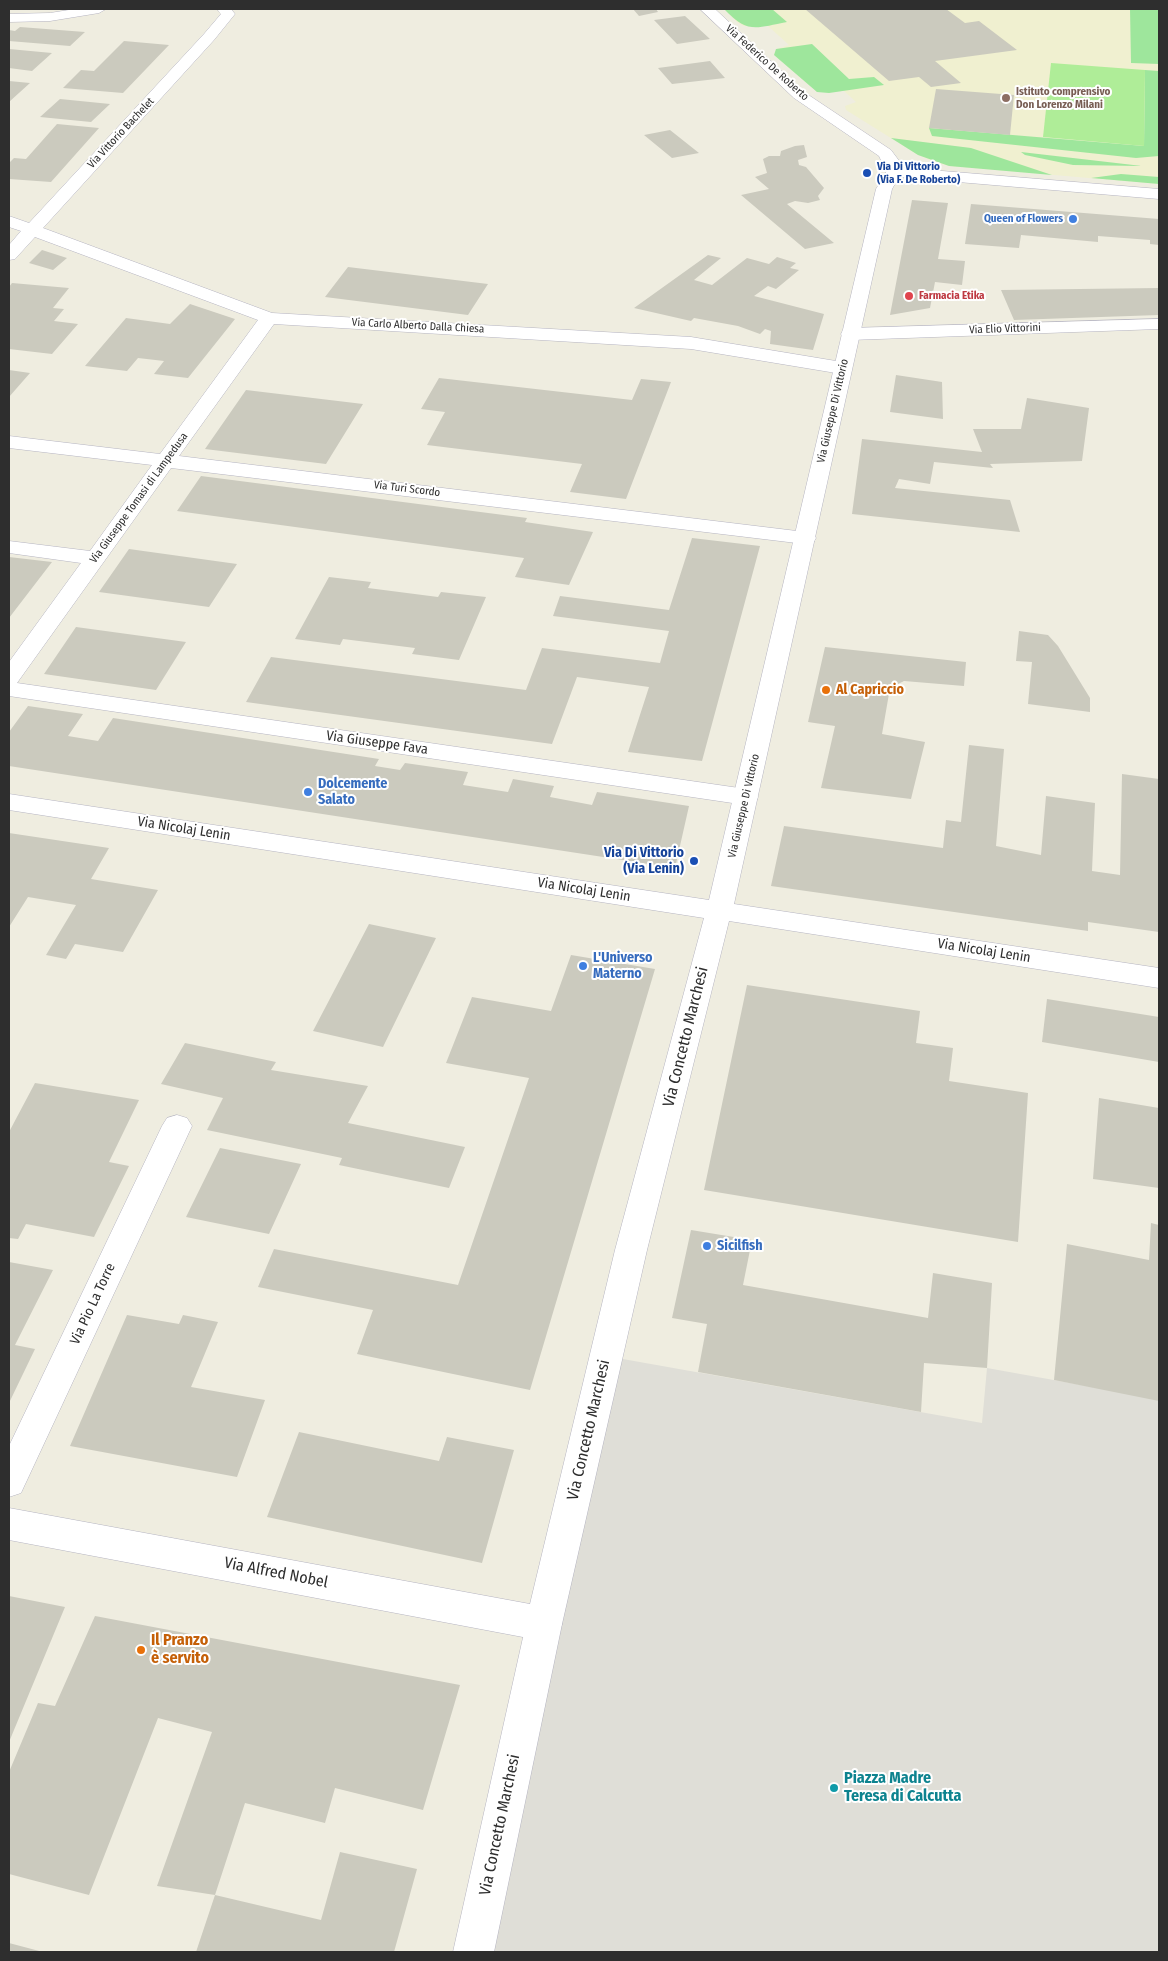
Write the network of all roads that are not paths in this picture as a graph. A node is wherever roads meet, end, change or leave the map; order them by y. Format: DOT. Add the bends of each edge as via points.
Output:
graph roads {
  1 [pos="99,9"];
  2 [pos="224,9"];
  3 [pos="707,9"];
  4 [pos="9,18"];
  5 [pos="894,172"];
  6 [pos="1159,194"];
  7 [pos="9,221"];
  8 [pos="32,230"];
  9 [pos="9,255"];
  10 [pos="269,318"];
  11 [pos="1159,324"];
  12 [pos="850,334"];
  13 [pos="842,368"];
  14 [pos="9,442"];
  15 [pos="166,460"];
  16 [pos="805,538"];
  17 [pos="9,547"];
  18 [pos="96,558"];
  19 [pos="9,678"];
  20 [pos="9,689"];
  21 [pos="746,797"];
  22 [pos="9,802"];
  23 [pos="719,911"];
  24 [pos="1159,978"];
  25 [pos="177,1126"];
  26 [pos="9,1482"];
  27 [pos="9,1524"];
  28 [pos="544,1624"];
  29 [pos="473,1952"];
  1 -- 4 [label="street"];
  2 -- 8 [label="street, Via Vittorio Bachelet" via="228,14 209,37"];
  3 -- 5 [label="street, Via Federico De Roberto" via="799,95 885,152"];
  5 -- 6 [label="street"];
  5 -- 12 [label="street, Via Giuseppe Di Vittorio" via="884,189"];
  7 -- 8 [label="street, Via Carlo Alberto Dalla Chiesa"];
  8 -- 9 [label="street, Via Vittorio Bachelet"];
  8 -- 10 [label="street, Via Carlo Alberto Dalla Chiesa"];
  10 -- 13 [label="street, Via Carlo Alberto Dalla Chiesa" via="691,343"];
  10 -- 15 [label="street, Via Giuseppe Tomasi di Lampedusa"];
  11 -- 12 [label="street, Via Elio Vittorini"];
  12 -- 13 [label="street, Via Giuseppe Di Vittorio"];
  13 -- 16 [label="street, Via Giuseppe Di Vittorio"];
  14 -- 15 [label="street, Via Turi Scordo"];
  15 -- 16 [label="street, Via Turi Scordo"];
  15 -- 18 [label="street, Via Giuseppe Tomasi di Lampedusa"];
  16 -- 21 [label="street, Via Giuseppe Di Vittorio"];
  17 -- 18 [label="street"];
  18 -- 19 [label="street, Via Giuseppe Tomasi di Lampedusa"];
  20 -- 21 [label="street, Via Giuseppe Fava"];
  21 -- 23 [label="street, Via Giuseppe Di Vittorio"];
  22 -- 23 [label="street, Via Nicolaj Lenin"];
  23 -- 24 [label="street, Via Nicolaj Lenin"];
  23 -- 28 [label="street, Via Concetto Marchesi" via="606,1356"];
  25 -- 26 [label="street, Via Pio La Torre"];
  27 -- 28 [label="street, Via Alfred Nobel"];
  28 -- 29 [label="street, Via Concetto Marchesi"];
}
